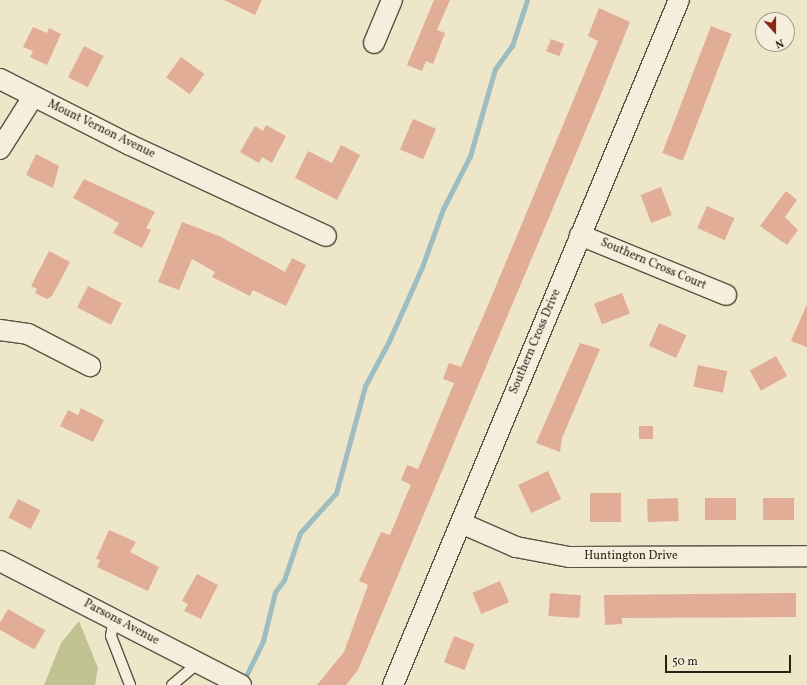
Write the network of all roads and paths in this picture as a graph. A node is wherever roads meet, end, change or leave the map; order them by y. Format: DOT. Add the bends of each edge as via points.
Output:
graph roads {
  1 [pos="392,0"];
  2 [pos="679,0"];
  3 [pos="374,42"];
  4 [pos="0,80"];
  5 [pos="32,97"];
  6 [pos="0,149"];
  7 [pos="580,235"];
  8 [pos="326,236"];
  9 [pos="726,295"];
  10 [pos="0,330"];
  11 [pos="90,366"];
  12 [pos="461,523"];
  13 [pos="807,556"];
  14 [pos="0,561"];
  15 [pos="114,620"];
  16 [pos="198,663"];
  17 [pos="238,684"];
  18 [pos="130,685"];
  19 [pos="172,685"];
  20 [pos="394,685"];
  1 -- 3 [label="street"];
  2 -- 7 [label="street, Southern Cross Drive"];
  4 -- 5 [label="street, Mount Vernon Avenue"];
  5 -- 6 [label="street"];
  5 -- 8 [label="street, Mount Vernon Avenue"];
  7 -- 9 [label="street, Southern Cross Court"];
  7 -- 12 [label="street, Southern Cross Drive"];
  10 -- 11 [label="street" via="28,334"];
  12 -- 13 [label="street, Huntington Drive" via="516,547 569,557"];
  12 -- 20 [label="street, Southern Cross Drive"];
  14 -- 15 [label="street, Parsons Avenue"];
  15 -- 16 [label="street, Parsons Avenue"];
  15 -- 18 [label="lane" via="111,636"];
  16 -- 17 [label="street, Parsons Avenue"];
  16 -- 19 [label="lane"];
}
